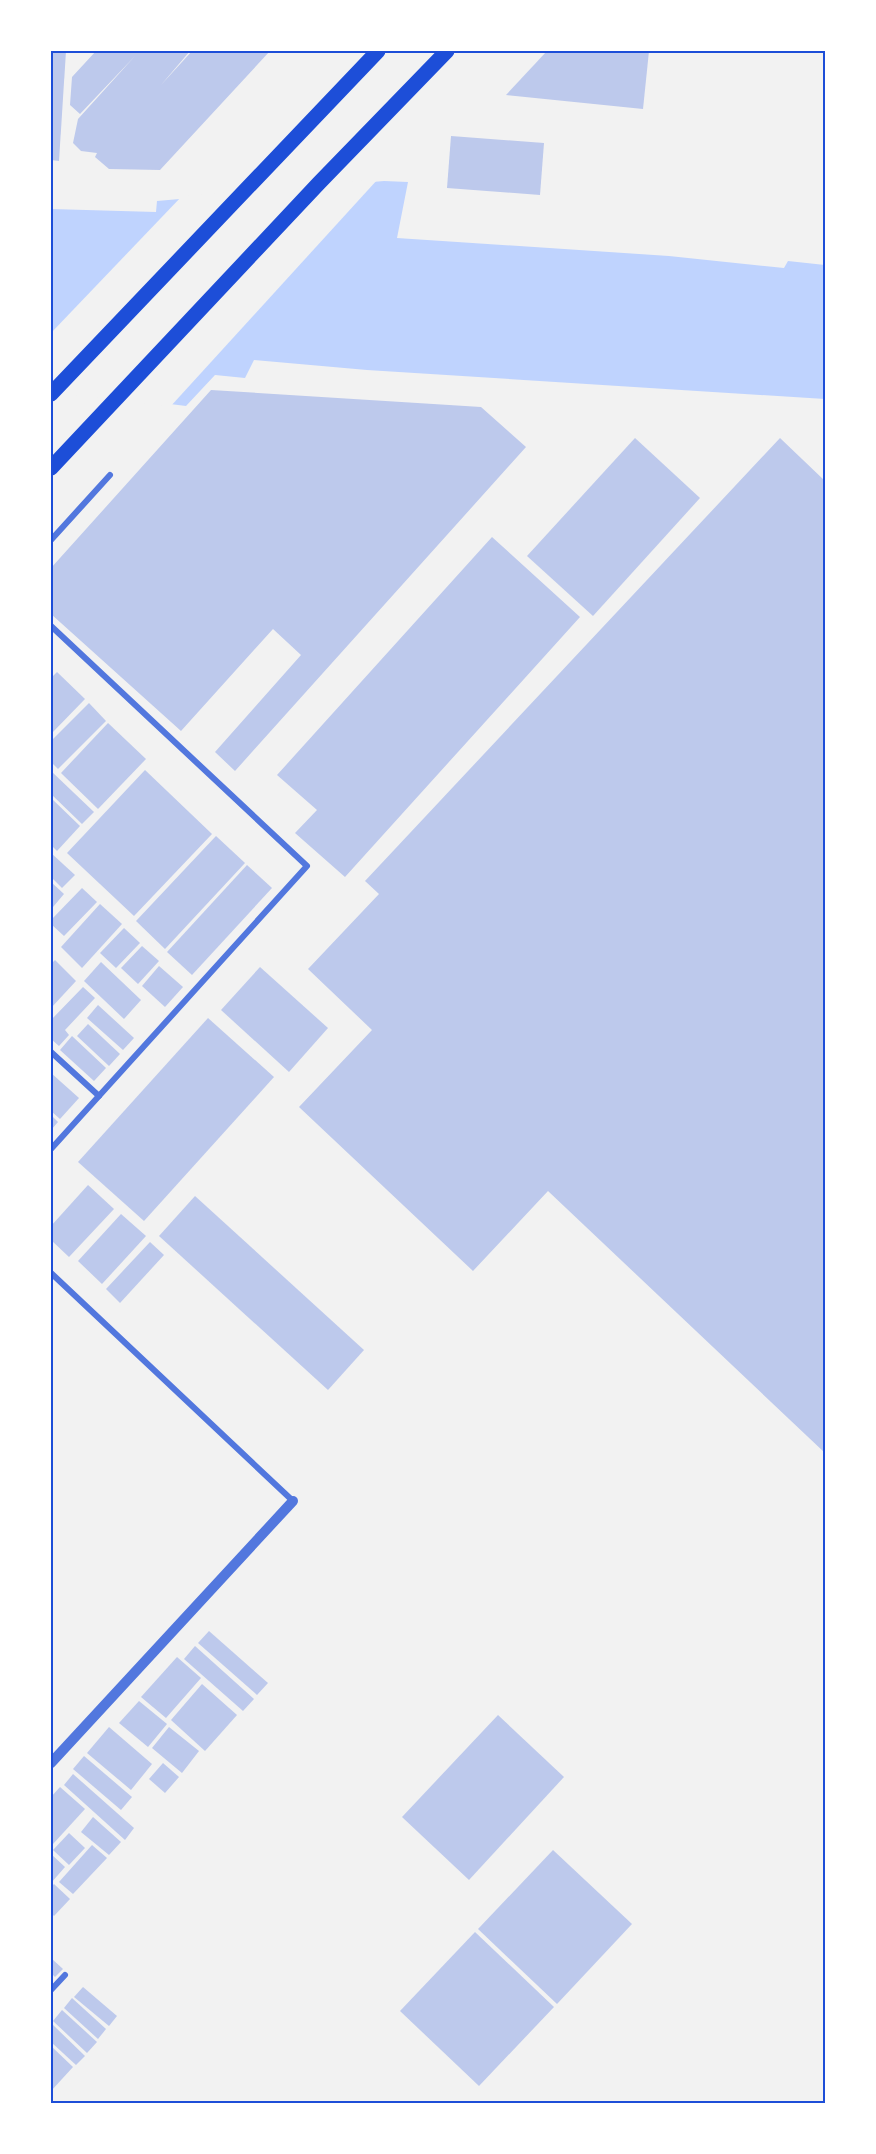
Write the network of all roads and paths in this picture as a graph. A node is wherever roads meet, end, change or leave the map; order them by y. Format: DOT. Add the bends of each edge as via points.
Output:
graph roads {
  1 [pos="378,51"];
  2 [pos="447,51"];
  3 [pos="51,394"];
  4 [pos="51,468"];
  5 [pos="110,475"];
  6 [pos="51,540"];
  7 [pos="51,626"];
  8 [pos="51,1052"];
  9 [pos="99,1096"];
  10 [pos="51,1149"];
  11 [pos="51,1273"];
  12 [pos="293,1501"];
  13 [pos="51,1763"];
  14 [pos="65,1975"];
  15 [pos="51,1990"];
  1 -- 3 [label="main road"];
  2 -- 4 [label="main road"];
  5 -- 6 [label="street"];
  7 -- 9 [label="street" via="307,866"];
  8 -- 9 [label="street"];
  9 -- 10 [label="street"];
  11 -- 12 [label="street"];
  12 -- 13 [label="street"];
  14 -- 15 [label="street"];
}
